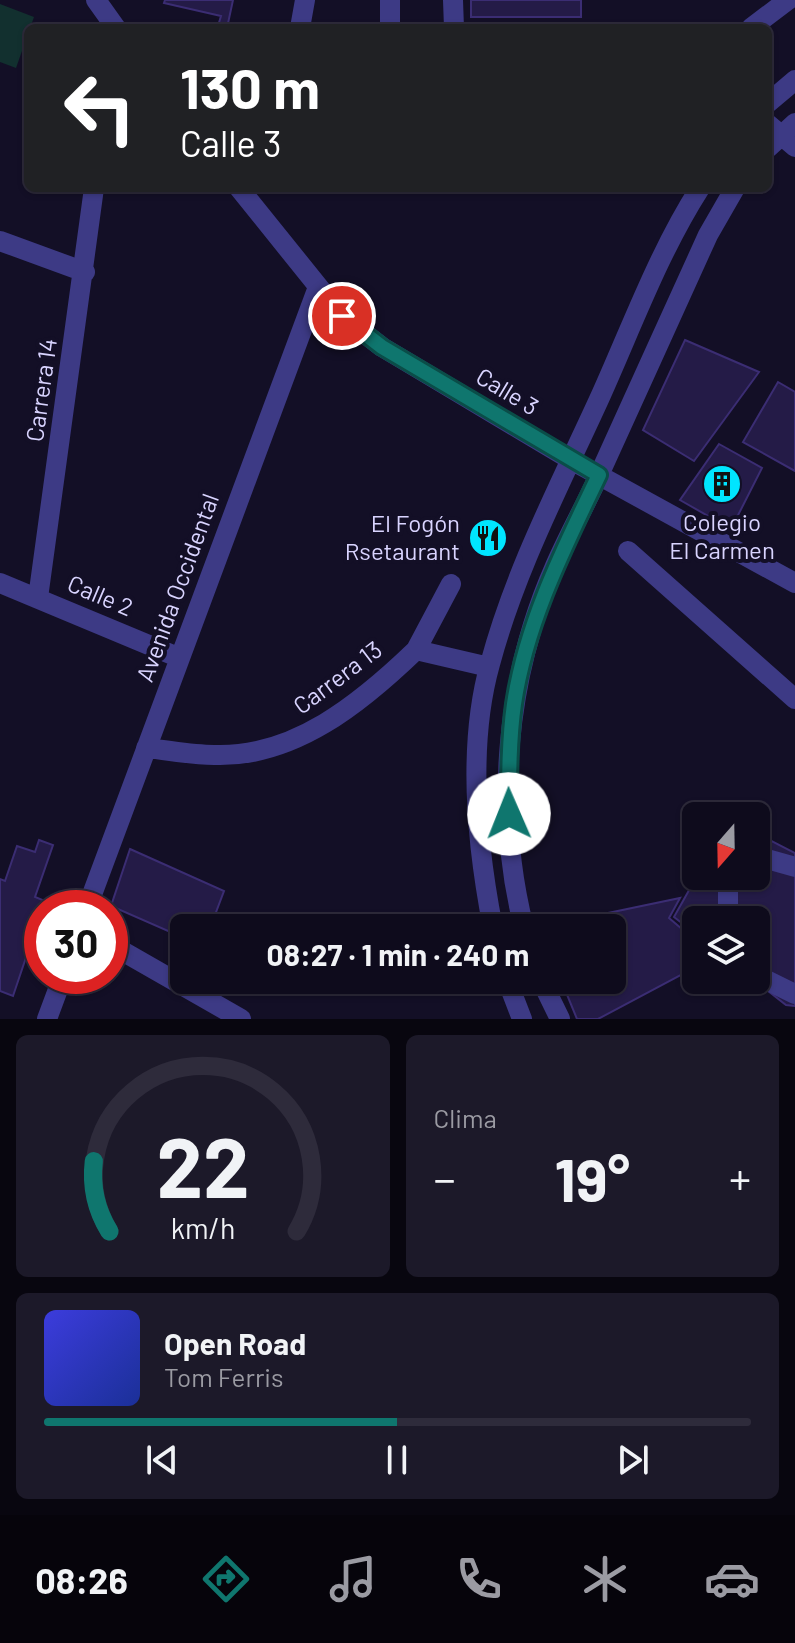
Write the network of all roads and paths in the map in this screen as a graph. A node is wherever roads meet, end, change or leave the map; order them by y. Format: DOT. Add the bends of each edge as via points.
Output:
graph roads {
  1 [pos="96,0"];
  2 [pos="390,0"];
  3 [pos="453,0"];
  4 [pos="788,0"];
  5 [pos="113,24"];
  6 [pos="390,24"];
  7 [pos="454,24"];
  8 [pos="756,24"];
  9 [pos="795,80"];
  10 [pos="772,100"];
  11 [pos="94,192"];
  12 [pos="242,192"];
  13 [pos="698,192"];
  14 [pos="733,192"];
  15 [pos="0,241"];
  16 [pos="85,272"];
  17 [pos="318,287"];
  18 [pos="571,460"];
  19 [pos="599,475"];
  20 [pos="628,551"];
  21 [pos="0,583"];
  22 [pos="795,583"];
  23 [pos="451,584"];
  24 [pos="38,598"];
  25 [pos="416,650"];
  26 [pos="180,658"];
  27 [pos="489,667"];
  28 [pos="795,699"];
  29 [pos="146,748"];
  30 [pos="509,808"];
  31 [pos="478,811"];
  32 [pos="770,860"];
  33 [pos="795,867"];
  34 [pos="94,890"];
  35 [pos="491,914"];
  36 [pos="521,914"];
  37 [pos="128,954"];
  38 [pos="795,980"];
  39 [pos="770,982"];
  40 [pos="56,994"];
  41 [pos="512,994"];
  42 [pos="548,994"];
  43 [pos="794,994"];
  44 [pos="47,1019"];
  45 [pos="241,1019"];
  46 [pos="522,1019"];
  47 [pos="560,1019"];
  1 -- 5 [label="street"];
  2 -- 6 [label="street"];
  3 -- 7 [label="street"];
  4 -- 8 [label="street"];
  9 -- 10 [label="street"];
  11 -- 16 [label="street, Carrera 14"];
  12 -- 17 [label="street, Calle 3"];
  13 -- 18 [label="street"];
  14 -- 19 [label="street"];
  15 -- 16 [label="street"];
  16 -- 24 [label="street, Carrera 14"];
  17 -- 18 [label="street, Calle 3" via="342,316 382,347"];
  17 -- 26 [label="street, Avenida Occidental"];
  18 -- 19 [label="street, Calle 3"];
  18 -- 27 [label="street" via="526,559"];
  19 -- 22 [label="street, Calle 3"];
  19 -- 30 [label="street" via="554,568 525,656 514,703"];
  20 -- 28 [label="street"];
  21 -- 24 [label="street, Calle 2"];
  23 -- 25 [label="street, Carrera 13"];
  24 -- 26 [label="street, Calle 2"];
  25 -- 27 [label="street, Carrera 13"];
  25 -- 29 [label="street, Carrera 13" via="314,733 272,748 216,756"];
  26 -- 29 [label="street, Avenida Occidental"];
  27 -- 31 [label="street" via="477,765"];
  29 -- 34 [label="street, Avenida Occidental"];
  30 -- 31 [label="street" via="498,815"];
  30 -- 36 [label="street" via="510,856"];
  31 -- 35 [label="street"];
  32 -- 33 [label="street"];
  37 -- 45 [label="street"];
  38 -- 43 [label="street"];
  39 -- 43 [label="street"];
  40 -- 44 [label="street"];
  41 -- 46 [label="street"];
  42 -- 47 [label="street"];
}
